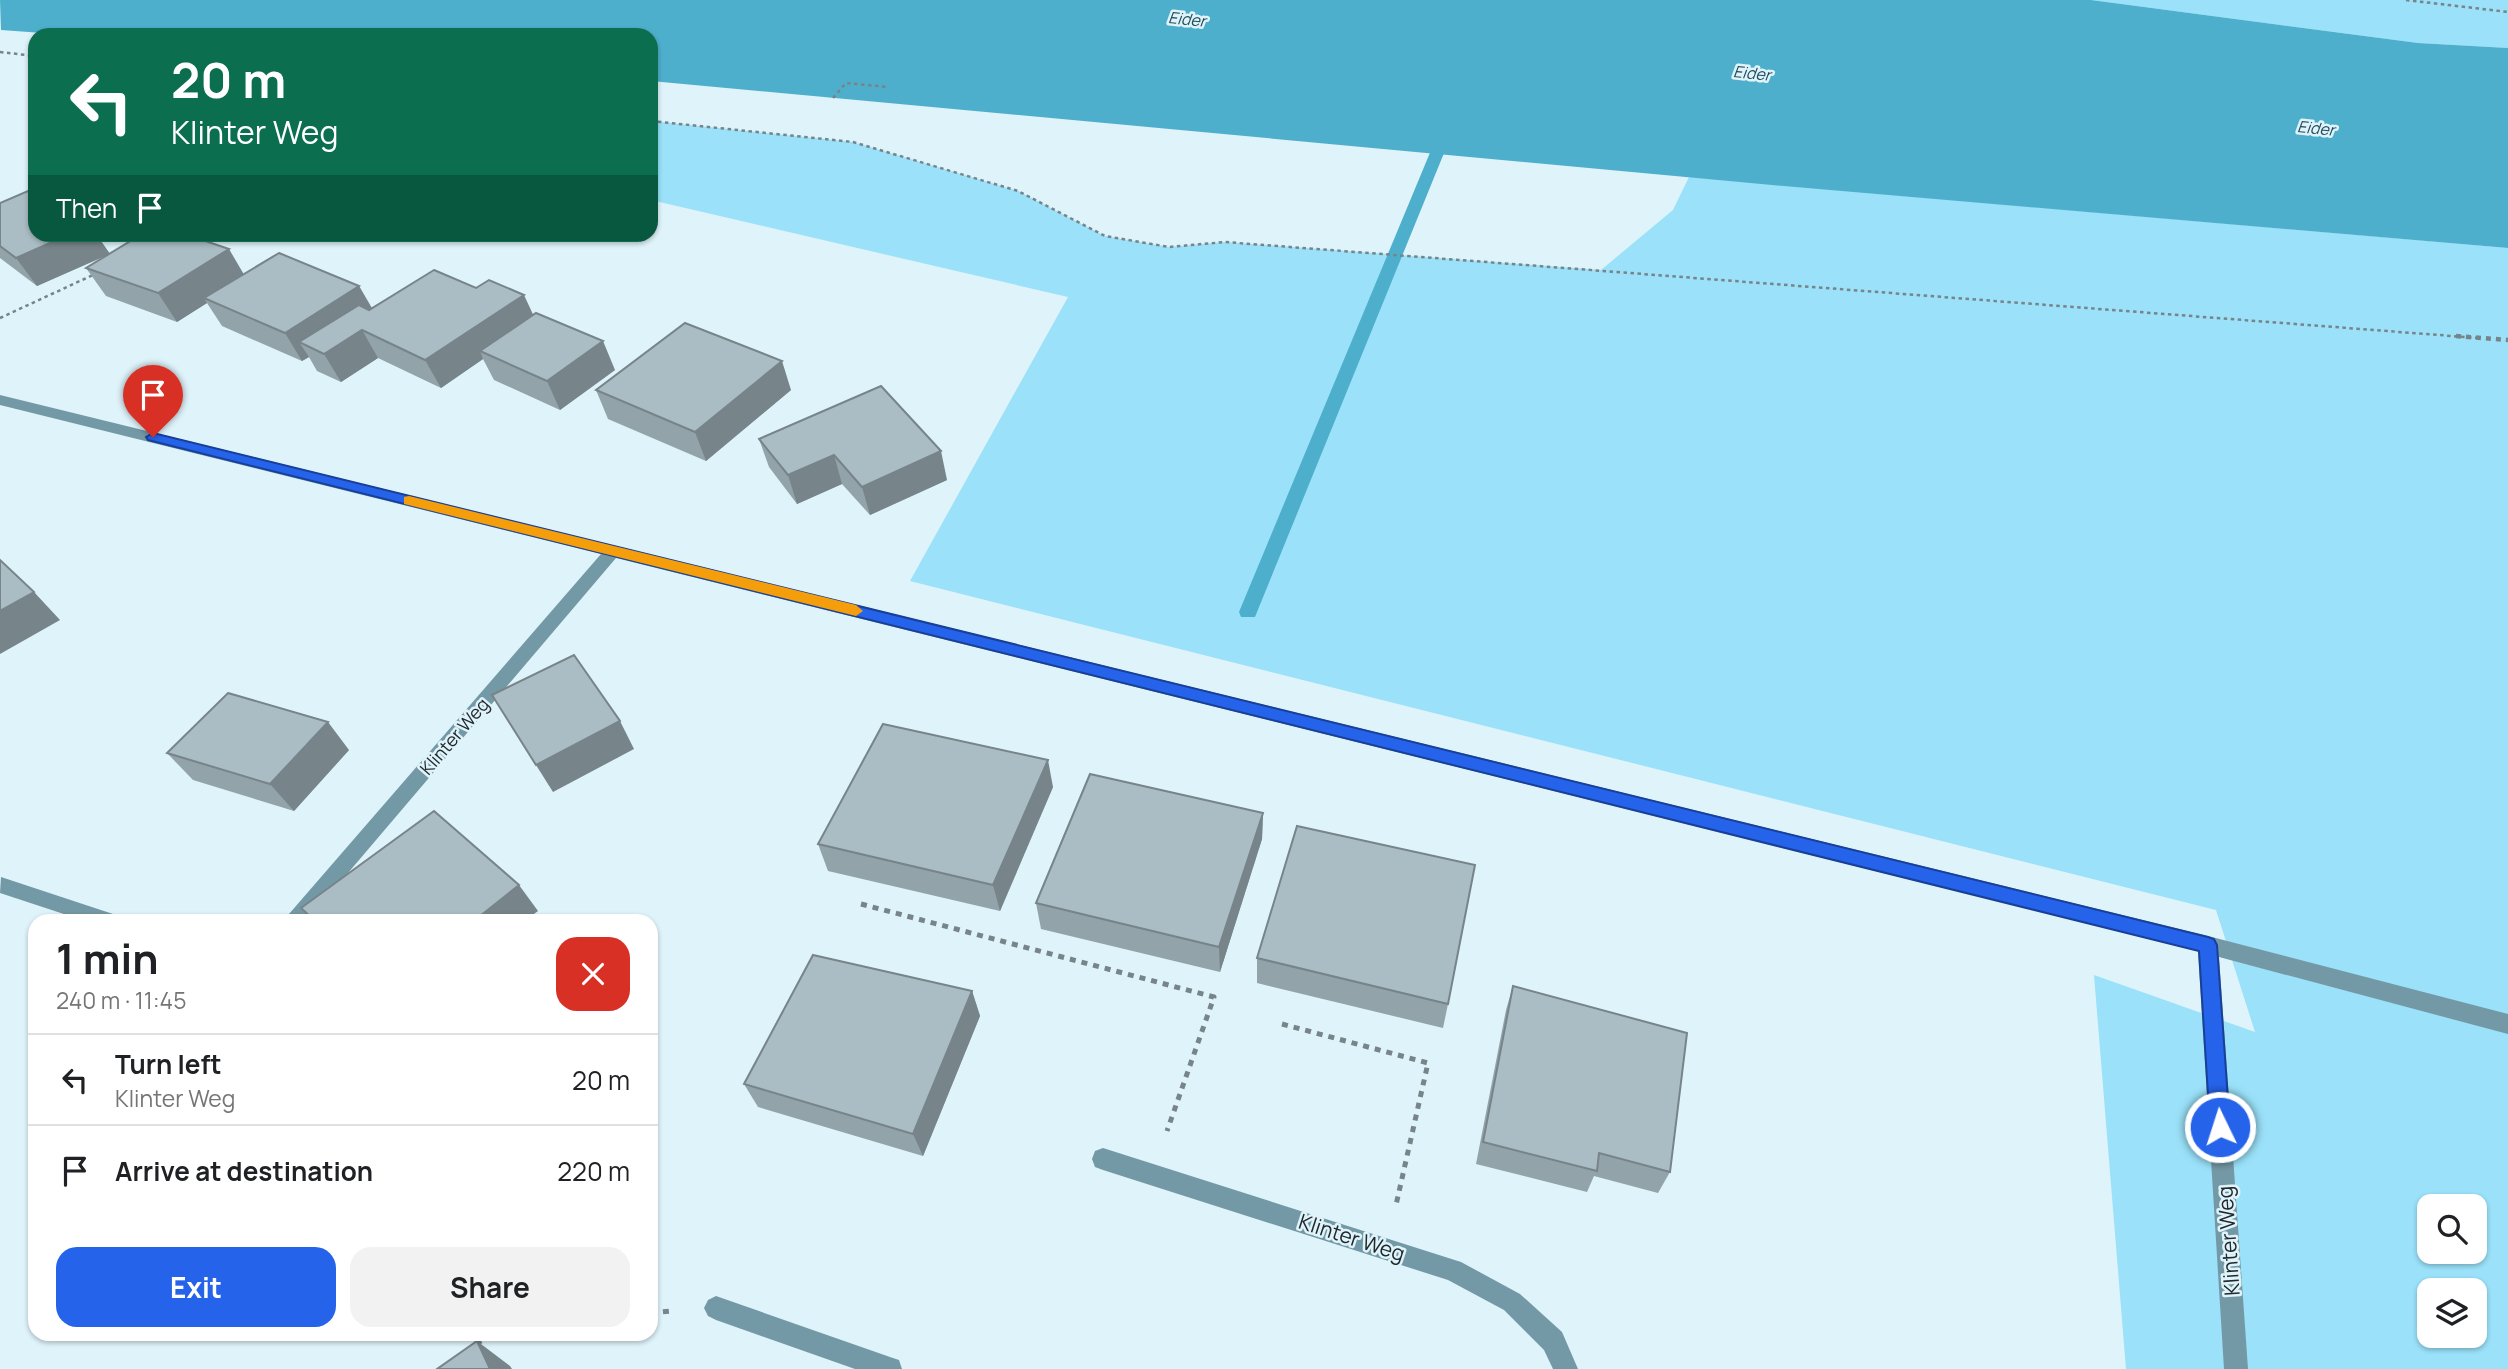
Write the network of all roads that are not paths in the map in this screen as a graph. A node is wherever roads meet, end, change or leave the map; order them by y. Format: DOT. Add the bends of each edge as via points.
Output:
graph roads {
  1 [pos="0,400"];
  2 [pos="613,551"];
  3 [pos="1,885"];
  4 [pos="88,914"];
  5 [pos="301,914"];
  6 [pos="2208,945"];
  7 [pos="2508,1024"];
  8 [pos="1103,1159"];
  9 [pos="716,1308"];
  10 [pos="890,1369"];
  11 [pos="1566,1369"];
  12 [pos="2236,1369"];
  1 -- 2 [label="street"];
  2 -- 5 [label="street, Klinter Weg"];
  2 -- 6 [label="street"];
  3 -- 4 [label="street"];
  6 -- 7 [label="street"];
  6 -- 12 [label="street, Klinter Weg"];
  8 -- 11 [label="street, Klinter Weg" via="1452,1270 1512,1302 1553,1341"];
  9 -- 10 [label="street"];
}
